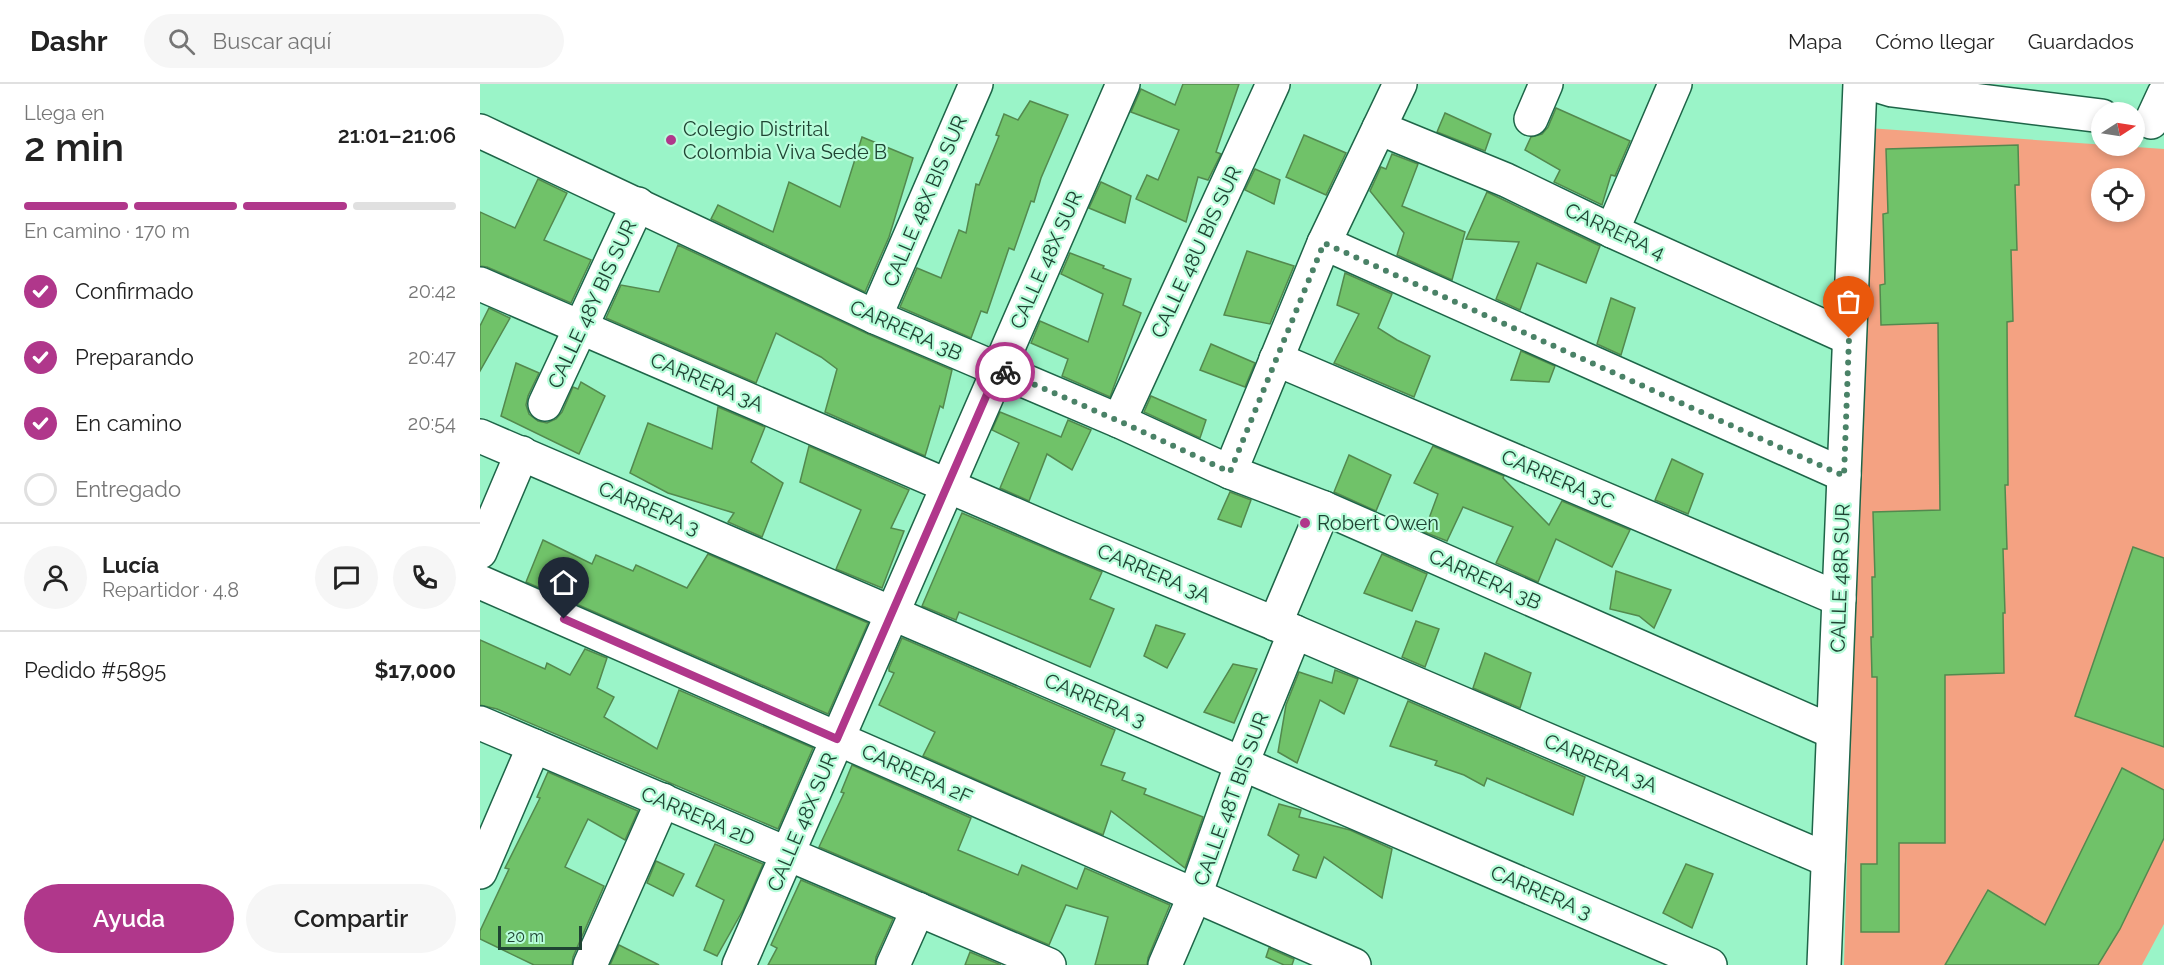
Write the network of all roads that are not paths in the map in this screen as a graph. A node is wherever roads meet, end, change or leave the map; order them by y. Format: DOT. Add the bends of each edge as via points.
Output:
graph roads {
  1 [pos="976,84"];
  2 [pos="1123,84"];
  3 [pos="1273,84"];
  4 [pos="1400,84"];
  5 [pos="1546,84"];
  6 [pos="1675,84"];
  7 [pos="1860,84"];
  8 [pos="1886,86"];
  9 [pos="2034,95"];
  10 [pos="2091,113"];
  11 [pos="1532,119"];
  12 [pos="1379,128"];
  13 [pos="480,131"];
  14 [pos="638,204"];
  15 [pos="1612,231"];
  16 [pos="1324,243"];
  17 [pos="480,284"];
  18 [pos="875,317"];
  19 [pos="580,328"];
  20 [pos="1849,338"];
  21 [pos="1276,359"];
  22 [pos="998,369"];
  23 [pos="545,404"];
  24 [pos="1119,421"];
  25 [pos="480,436"];
  26 [pos="522,453"];
  27 [pos="1230,472"];
  28 [pos="1844,476"];
  29 [pos="948,484"];
  30 [pos="1324,508"];
  31 [pos="480,552"];
  32 [pos="480,582"];
  33 [pos="1839,599"];
  34 [pos="892,613"];
  35 [pos="1285,628"];
  36 [pos="480,723"];
  37 [pos="1833,732"];
  38 [pos="837,739"];
  39 [pos="534,746"];
  40 [pos="1242,763"];
  41 [pos="663,801"];
  42 [pos="788,854"];
  43 [pos="1828,860"];
  44 [pos="482,863"];
  45 [pos="1195,895"];
  46 [pos="918,909"];
  47 [pos="1034,962"];
  48 [pos="590,965"];
  49 [pos="739,965"];
  50 [pos="893,965"];
  51 [pos="1165,965"];
  52 [pos="1354,965"];
  53 [pos="1710,965"];
  54 [pos="1824,965"];
  1 -- 18 [label="street, CALLE 48X BIS SUR"];
  2 -- 22 [label="street, CALLE 48X SUR"];
  3 -- 24 [label="street, CALLE 48U BIS SUR"];
  4 -- 12 [label="street"];
  5 -- 11 [label="street"];
  6 -- 15 [label="street"];
  7 -- 20 [label="street, CALLE 48R SUR"];
  8 -- 9 [label="street"];
  9 -- 10 [label="street"];
  12 -- 15 [label="street, CARRERA 4" via="1506,180"];
  12 -- 16 [label="street"];
  13 -- 14 [label="street, CARRERA 3B"];
  14 -- 18 [label="street, CARRERA 3B"];
  14 -- 19 [label="street, CALLE 48Y BIS SUR"];
  15 -- 20 [label="street, CARRERA 4"];
  16 -- 21 [label="street"];
  16 -- 28 [label="street"];
  17 -- 19 [label="street, CARRERA 3A"];
  18 -- 22 [label="street, CARRERA 3B"];
  19 -- 23 [label="street, CALLE 48Y BIS SUR"];
  19 -- 29 [label="street, CARRERA 3A"];
  20 -- 28 [label="street, CALLE 48R SUR"];
  21 -- 27 [label="street"];
  21 -- 33 [label="street, CARRERA 3C"];
  22 -- 24 [label="street, CARRERA 3B"];
  22 -- 29 [label="street, CALLE 48X SUR"];
  24 -- 27 [label="street, CARRERA 3B"];
  25 -- 26 [label="street, CARRERA 3"];
  26 -- 31 [label="street"];
  26 -- 34 [label="street, CARRERA 3"];
  27 -- 30 [label="street, CARRERA 3B"];
  28 -- 33 [label="street, CALLE 48R SUR"];
  29 -- 34 [label="street, CALLE 48X SUR"];
  29 -- 35 [label="street, CARRERA 3A"];
  30 -- 35 [label="street, CALLE 48T BIS SUR"];
  30 -- 37 [label="street, CARRERA 3B"];
  32 -- 38 [label="street, CARRERA 2F"];
  33 -- 37 [label="street, CALLE 48R SUR"];
  34 -- 38 [label="street, CALLE 48X SUR"];
  34 -- 40 [label="street, CARRERA 3"];
  35 -- 40 [label="street, CALLE 48T BIS SUR"];
  35 -- 43 [label="street, CARRERA 3A"];
  36 -- 39 [label="street, CARRERA 2D"];
  37 -- 43 [label="street, CALLE 48R SUR"];
  38 -- 42 [label="street, CALLE 48X SUR"];
  38 -- 45 [label="street, CARRERA 2F"];
  39 -- 41 [label="street, CARRERA 2D"];
  39 -- 44 [label="street"];
  40 -- 45 [label="street, CALLE 48T BIS SUR"];
  40 -- 53 [label="street, CARRERA 3"];
  41 -- 42 [label="street, CARRERA 2D"];
  41 -- 48 [label="street"];
  42 -- 46 [label="street, CARRERA 2D"];
  42 -- 49 [label="street, CALLE 48X SUR"];
  43 -- 54 [label="street, CALLE 48R SUR"];
  45 -- 51 [label="street, CALLE 48T BIS SUR"];
  45 -- 52 [label="street, CARRERA 2F"];
  46 -- 47 [label="street, CARRERA 2D"];
  46 -- 50 [label="street"];
}
